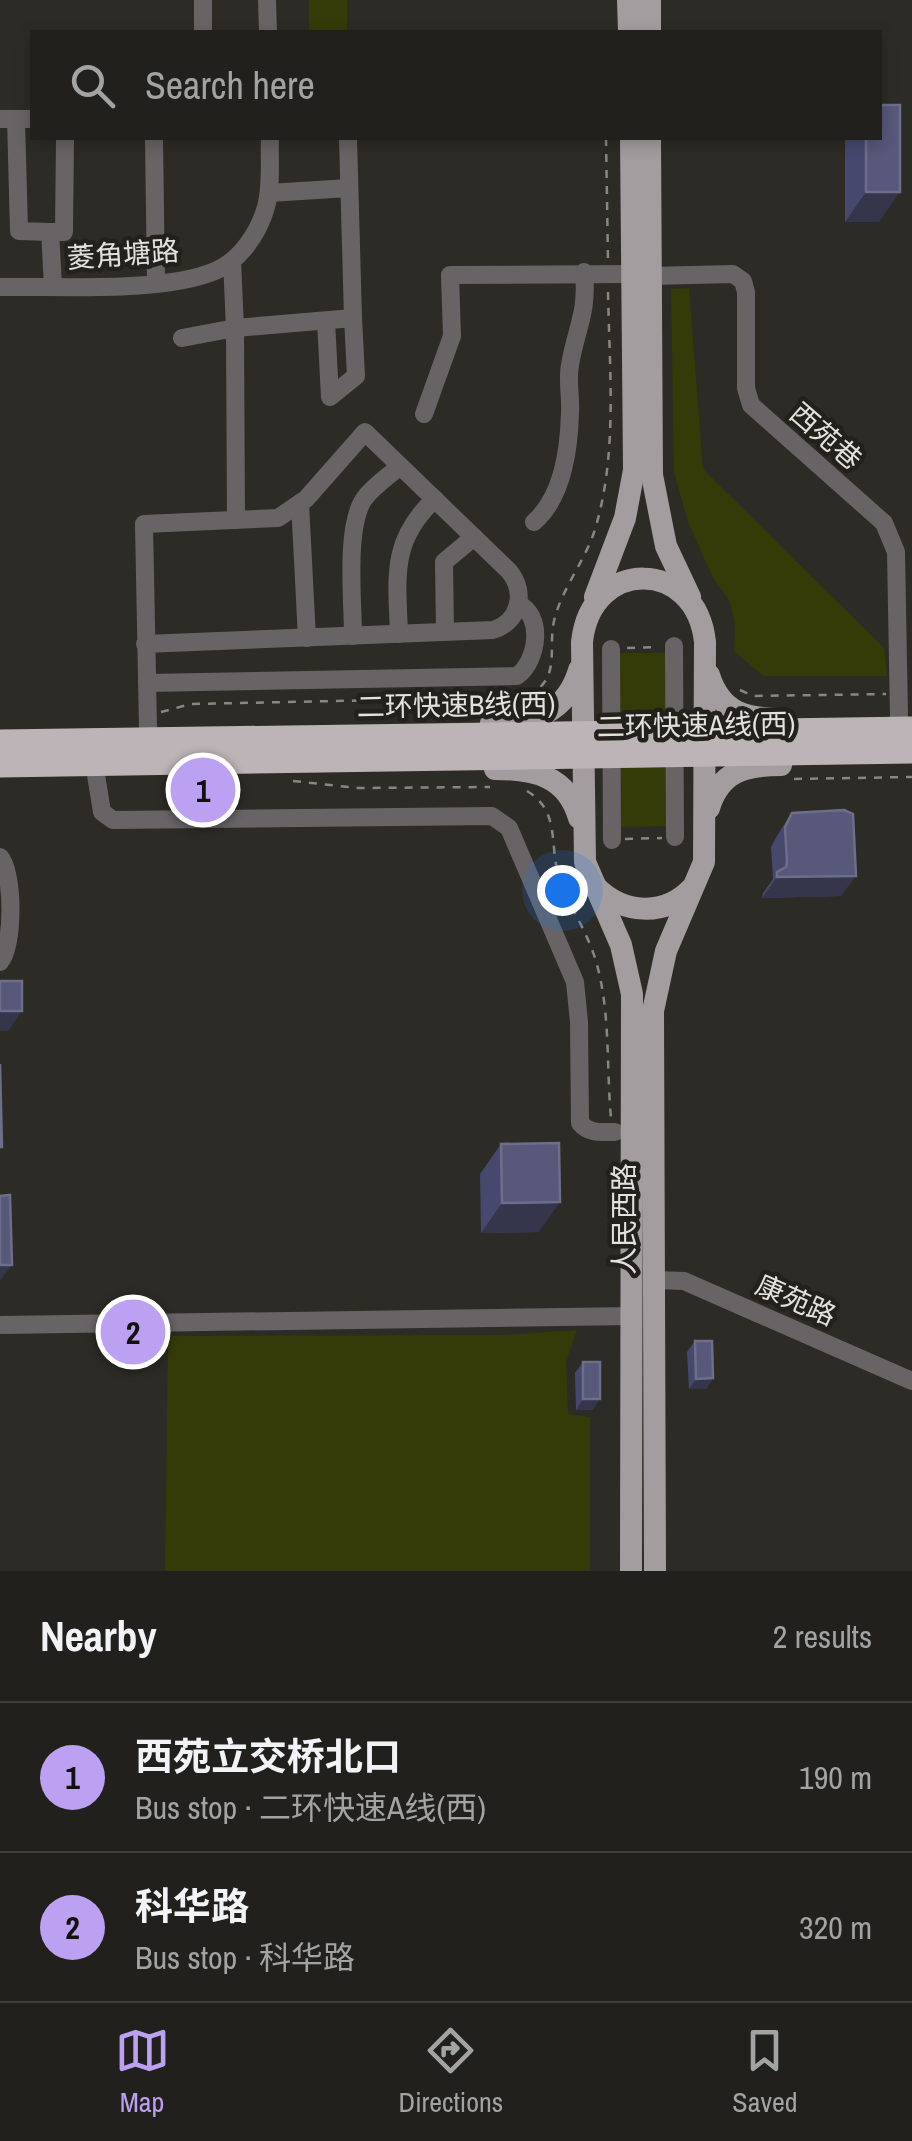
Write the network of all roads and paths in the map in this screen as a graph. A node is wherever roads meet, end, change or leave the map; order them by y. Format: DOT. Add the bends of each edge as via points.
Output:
graph roads {
  1 [pos="203,0"];
  2 [pos="267,0"];
  3 [pos="628,0"];
  4 [pos="650,0"];
  5 [pos="203,30"];
  6 [pos="268,30"];
  7 [pos="629,30"];
  8 [pos="650,30"];
  9 [pos="16,119"];
  10 [pos="65,140"];
  11 [pos="154,140"];
  12 [pos="270,140"];
  13 [pos="348,140"];
  14 [pos="631,140"];
  15 [pos="650,140"];
  16 [pos="349,188"];
  17 [pos="269,192"];
  18 [pos="50,232"];
  19 [pos="232,260"];
  20 [pos="584,272"];
  21 [pos="641,275"];
  22 [pos="156,283"];
  23 [pos="0,286"];
  24 [pos="52,286"];
  25 [pos="353,318"];
  26 [pos="326,320"];
  27 [pos="234,328"];
  28 [pos="182,338"];
  29 [pos="424,414"];
  30 [pos="400,466"];
  31 [pos="435,500"];
  32 [pos="300,504"];
  33 [pos="236,520"];
  34 [pos="534,522"];
  35 [pos="474,538"];
  36 [pos="518,604"];
  37 [pos="588,612"];
  38 [pos="699,613"];
  39 [pos="445,632"];
  40 [pos="398,634"];
  41 [pos="354,636"];
  42 [pos="307,638"];
  43 [pos="582,642"];
  44 [pos="705,642"];
  45 [pos="145,644"];
  46 [pos="674,646"];
  47 [pos="611,649"];
  48 [pos="147,683"];
  49 [pos="736,688"];
  50 [pos="905,714"];
  51 [pos="822,718"];
  52 [pos="416,724"];
  53 [pos="148,728"];
  54 [pos="0,730"];
  55 [pos="0,742"];
  56 [pos="912,752"];
  57 [pos="912,763"];
  58 [pos="821,764"];
  59 [pos="0,765"];
  60 [pos="416,770"];
  61 [pos="96,775"];
  62 [pos="0,776"];
  63 [pos="912,776"];
  64 [pos="281,779"];
  65 [pos="785,779"];
  66 [pos="494,787"];
  67 [pos="527,791"];
  68 [pos="675,837"];
  69 [pos="554,839"];
  70 [pos="612,840"];
  71 [pos="574,842"];
  72 [pos="706,846"];
  73 [pos="0,857"];
  74 [pos="589,875"];
  75 [pos="700,876"];
  76 [pos="0,962"];
  77 [pos="615,1132"];
  78 [pos="654,1280"];
  79 [pos="633,1316"];
  80 [pos="0,1325"];
  81 [pos="912,1381"];
  82 [pos="632,1571"];
  83 [pos="654,1571"];
  1 -- 5 [label="street"];
  2 -- 6 [label="street"];
  3 -- 7 [label="main road"];
  4 -- 8 [label="main road"];
  9 -- 18 [label="street" via="18,231"];
  10 -- 18 [label="street" via="64,232"];
  11 -- 22 [label="street"];
  12 -- 17 [label="street"];
  13 -- 16 [label="street"];
  14 -- 21 [label="main road"];
  15 -- 21 [label="main road"];
  16 -- 17 [label="street"];
  16 -- 25 [label="street"];
  17 -- 19 [label="street" via="253,238"];
  18 -- 24 [label="street"];
  19 -- 22 [label="street, 菱角塘路" via="218,270"];
  19 -- 27 [label="street"];
  20 -- 21 [label="street"];
  20 -- 29 [label="street" via="450,275 452,336"];
  20 -- 34 [label="street" via="584,317 569,367 564,464 546,512"];
  21 -- 37 [label="main road, 人民西路" via="633,482 618,542"];
  21 -- 38 [label="main road, 人民西路" via="654,492 666,546"];
  21 -- 50 [label="street, 西苑巷" via="733,274 743,281 751,404 884,523 896,552"];
  22 -- 24 [label="street, 菱角塘路"];
  23 -- 24 [label="street, 菱角塘路"];
  25 -- 26 [label="street"];
  25 -- 26 [label="street" via="356,376 330,397"];
  26 -- 27 [label="street"];
  27 -- 28 [label="street"];
  27 -- 33 [label="street"];
  30 -- 31 [label="street"];
  30 -- 32 [label="street" via="365,432"];
  30 -- 41 [label="street" via="360,507"];
  31 -- 35 [label="street"];
  31 -- 40 [label="street" via="409,527 401,548"];
  32 -- 33 [label="street" via="278,518"];
  32 -- 42 [label="street"];
  33 -- 45 [label="street" via="144,524"];
  35 -- 36 [label="street" via="515,578"];
  35 -- 39 [label="street" via="444,562"];
  36 -- 39 [label="street" via="508,625"];
  36 -- 48 [label="street" via="544,619 526,670 506,678"];
  37 -- 38 [label="main road" via="614,585 650,579 683,592"];
  37 -- 43 [label="main road, 人民西路"];
  38 -- 44 [label="main road, 人民西路"];
  39 -- 40 [label="street"];
  40 -- 41 [label="street"];
  41 -- 42 [label="street"];
  42 -- 45 [label="street"];
  43 -- 52 [label="main road" via="574,684 544,716"];
  43 -- 71 [label="main road, 人民西路"];
  44 -- 51 [label="main road" via="713,686 734,712 754,719"];
  44 -- 72 [label="main road, 人民西路"];
  45 -- 48 [label="street"];
  46 -- 47 [label="path"];
  46 -- 68 [label="street"];
  47 -- 70 [label="street"];
  48 -- 53 [label="street"];
  49 -- 50 [label="path" via="753,696"];
  50 -- 51 [label="main road"];
  50 -- 55 [label="highway, 二环快速B线(西), bridge"];
  51 -- 58 [label="main road" via="805,728 801,744"];
  52 -- 53 [label="main road"];
  52 -- 60 [label="main road" via="430,730 438,745 433,761"];
  53 -- 54 [label="main road"];
  56 -- 59 [label="highway, 二环快速A线(西), bridge"];
  57 -- 58 [label="main road"];
  58 -- 72 [label="main road" via="755,766 728,776 710,804"];
  60 -- 61 [label="main road"];
  60 -- 71 [label="main road" via="544,774 574,803"];
  61 -- 62 [label="main road"];
  61 -- 77 [label="street" via="102,812 113,820 492,816 509,828 575,982 580,1123 586,1130"];
  63 -- 65 [label="path"];
  64 -- 66 [label="path" via="358,788"];
  67 -- 69 [label="path" via="546,806"];
  68 -- 70 [label="path"];
  69 -- 71 [label="path"];
  69 -- 77 [label="path" via="560,881 604,993"];
  71 -- 74 [label="main road, 人民西路"];
  72 -- 75 [label="main road, 人民西路"];
  73 -- 76 [label="street" via="8,869 9,910 8,952"];
  74 -- 75 [label="main road" via="605,896 638,909 674,902"];
  74 -- 79 [label="main road, 人民西路" via="620,945 632,994"];
  75 -- 78 [label="main road, 人民西路" via="670,940 654,999"];
  78 -- 81 [label="street, 康苑路" via="684,1281"];
  78 -- 83 [label="main road, 人民西路"];
  79 -- 80 [label="street"];
  79 -- 82 [label="main road, 人民西路"];
}
